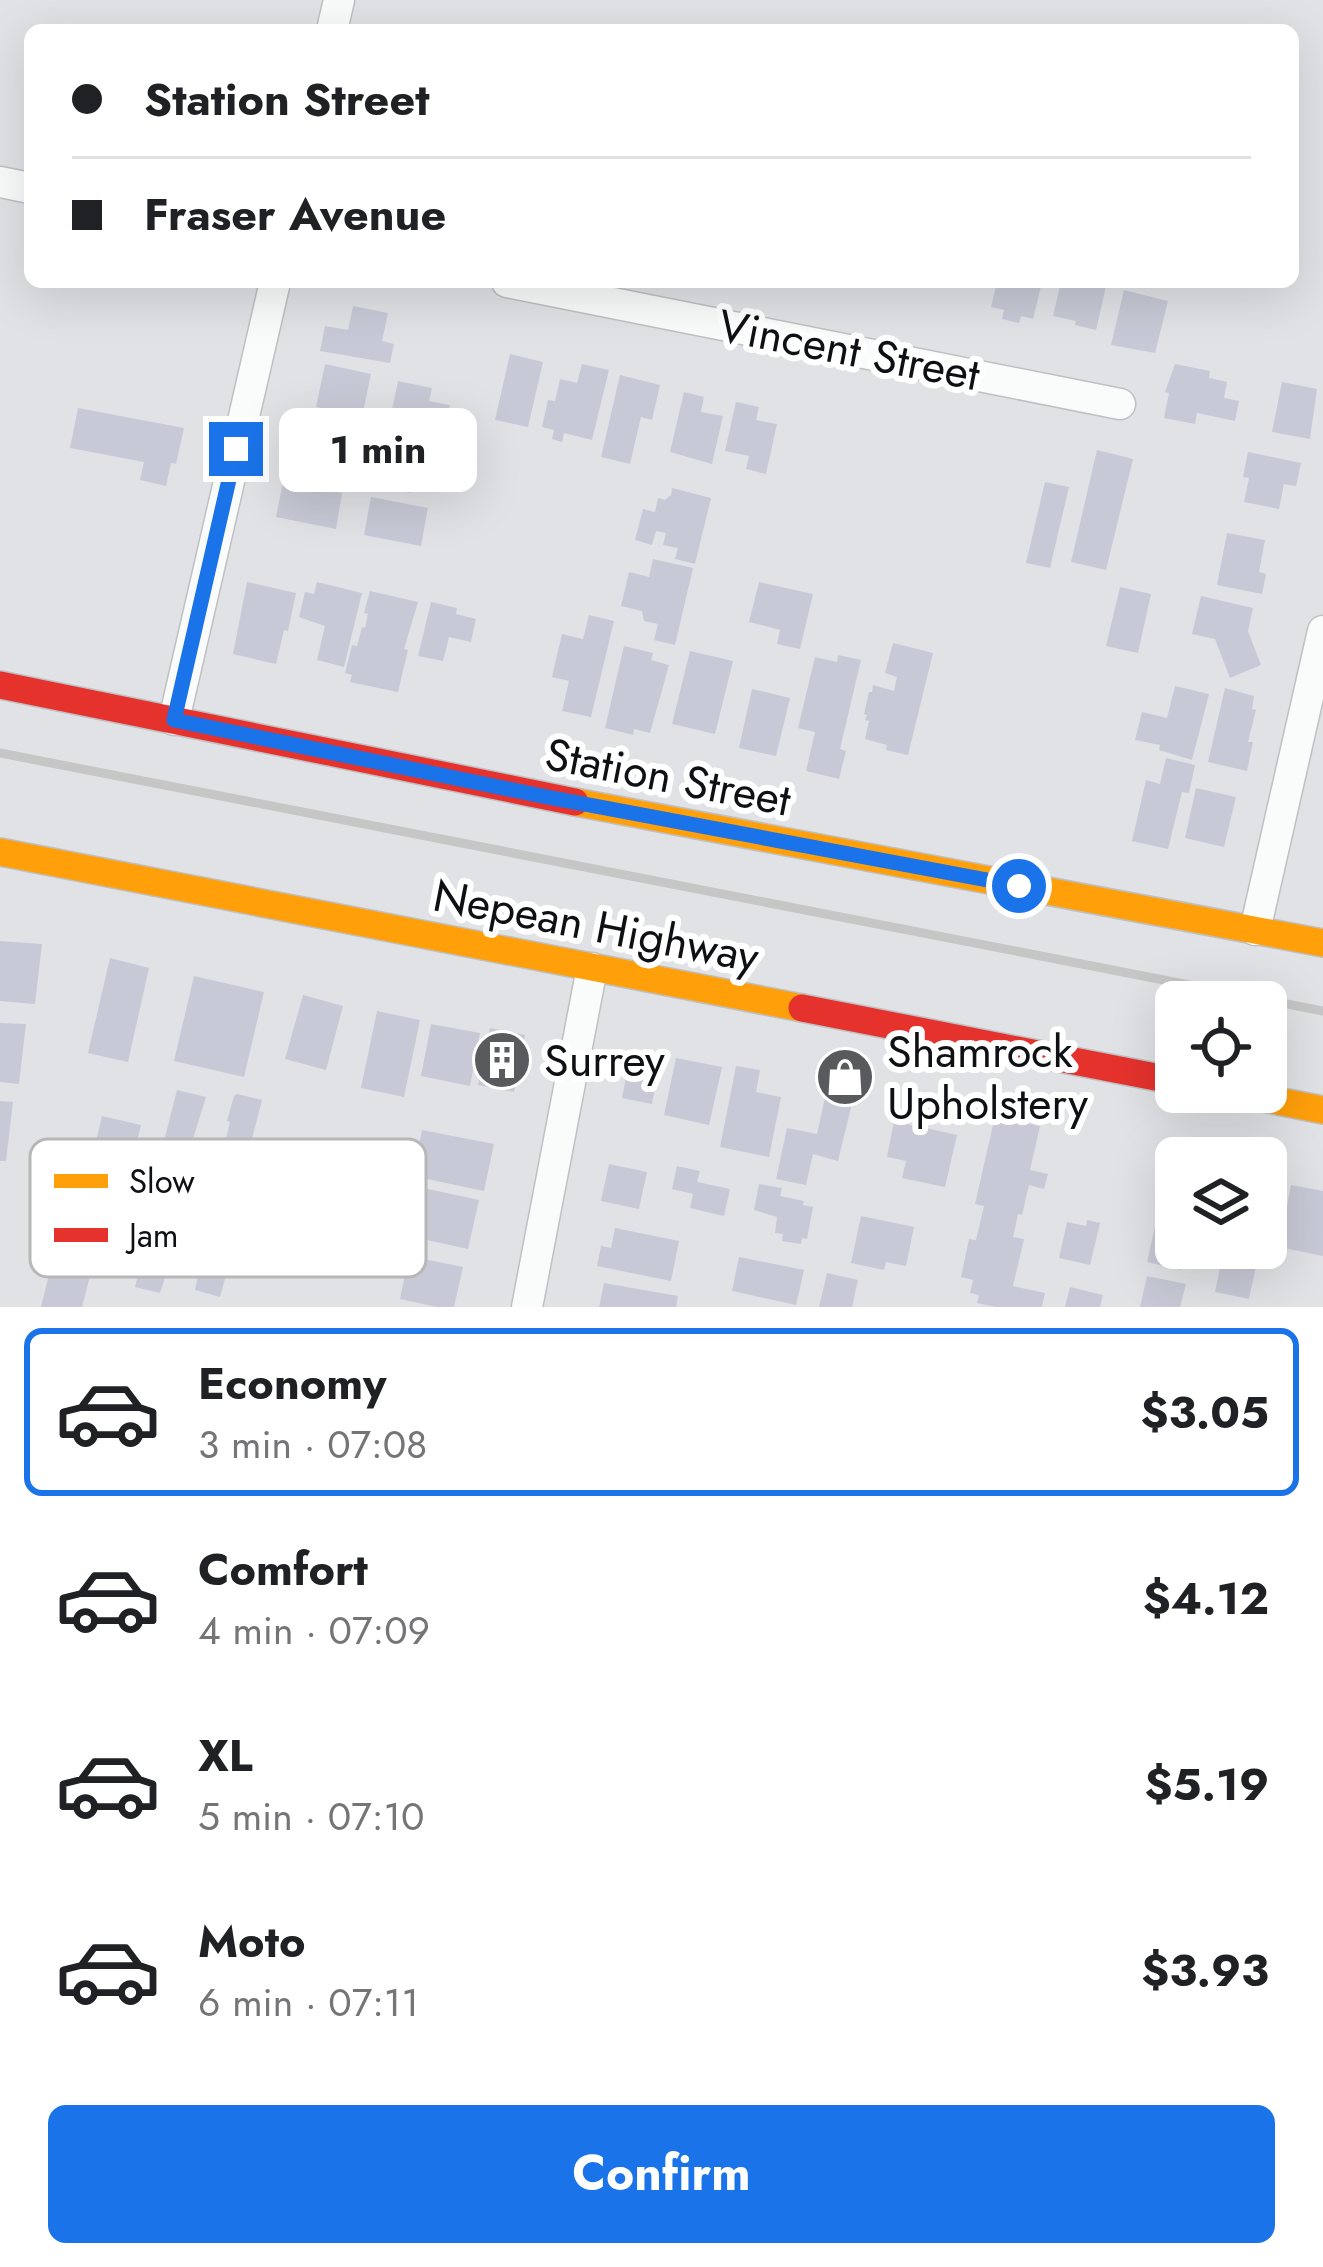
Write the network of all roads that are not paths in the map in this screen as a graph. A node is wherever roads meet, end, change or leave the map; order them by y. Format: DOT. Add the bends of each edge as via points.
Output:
graph roads {
  1 [pos="272,288"];
  2 [pos="537,288"];
  3 [pos="1120,404"];
  4 [pos="1323,631"];
  5 [pos="0,686"];
  6 [pos="174,720"];
  7 [pos="0,852"];
  8 [pos="1255,930"];
  9 [pos="1323,943"];
  10 [pos="592,968"];
  11 [pos="1155,1077"];
  12 [pos="1287,1103"];
  13 [pos="1323,1110"];
  14 [pos="527,1307"];
  1 -- 6 [label="street"];
  2 -- 3 [label="street, Vincent Street"];
  4 -- 8 [label="street"];
  5 -- 6 [label="main road, Station Street"];
  6 -- 8 [label="main road, Station Street"];
  7 -- 10 [label="main road, Nepean Highway"];
  8 -- 9 [label="main road, Station Street"];
  10 -- 11 [label="main road, Nepean Highway"];
  10 -- 14 [label="street"];
  12 -- 13 [label="main road"];
}
